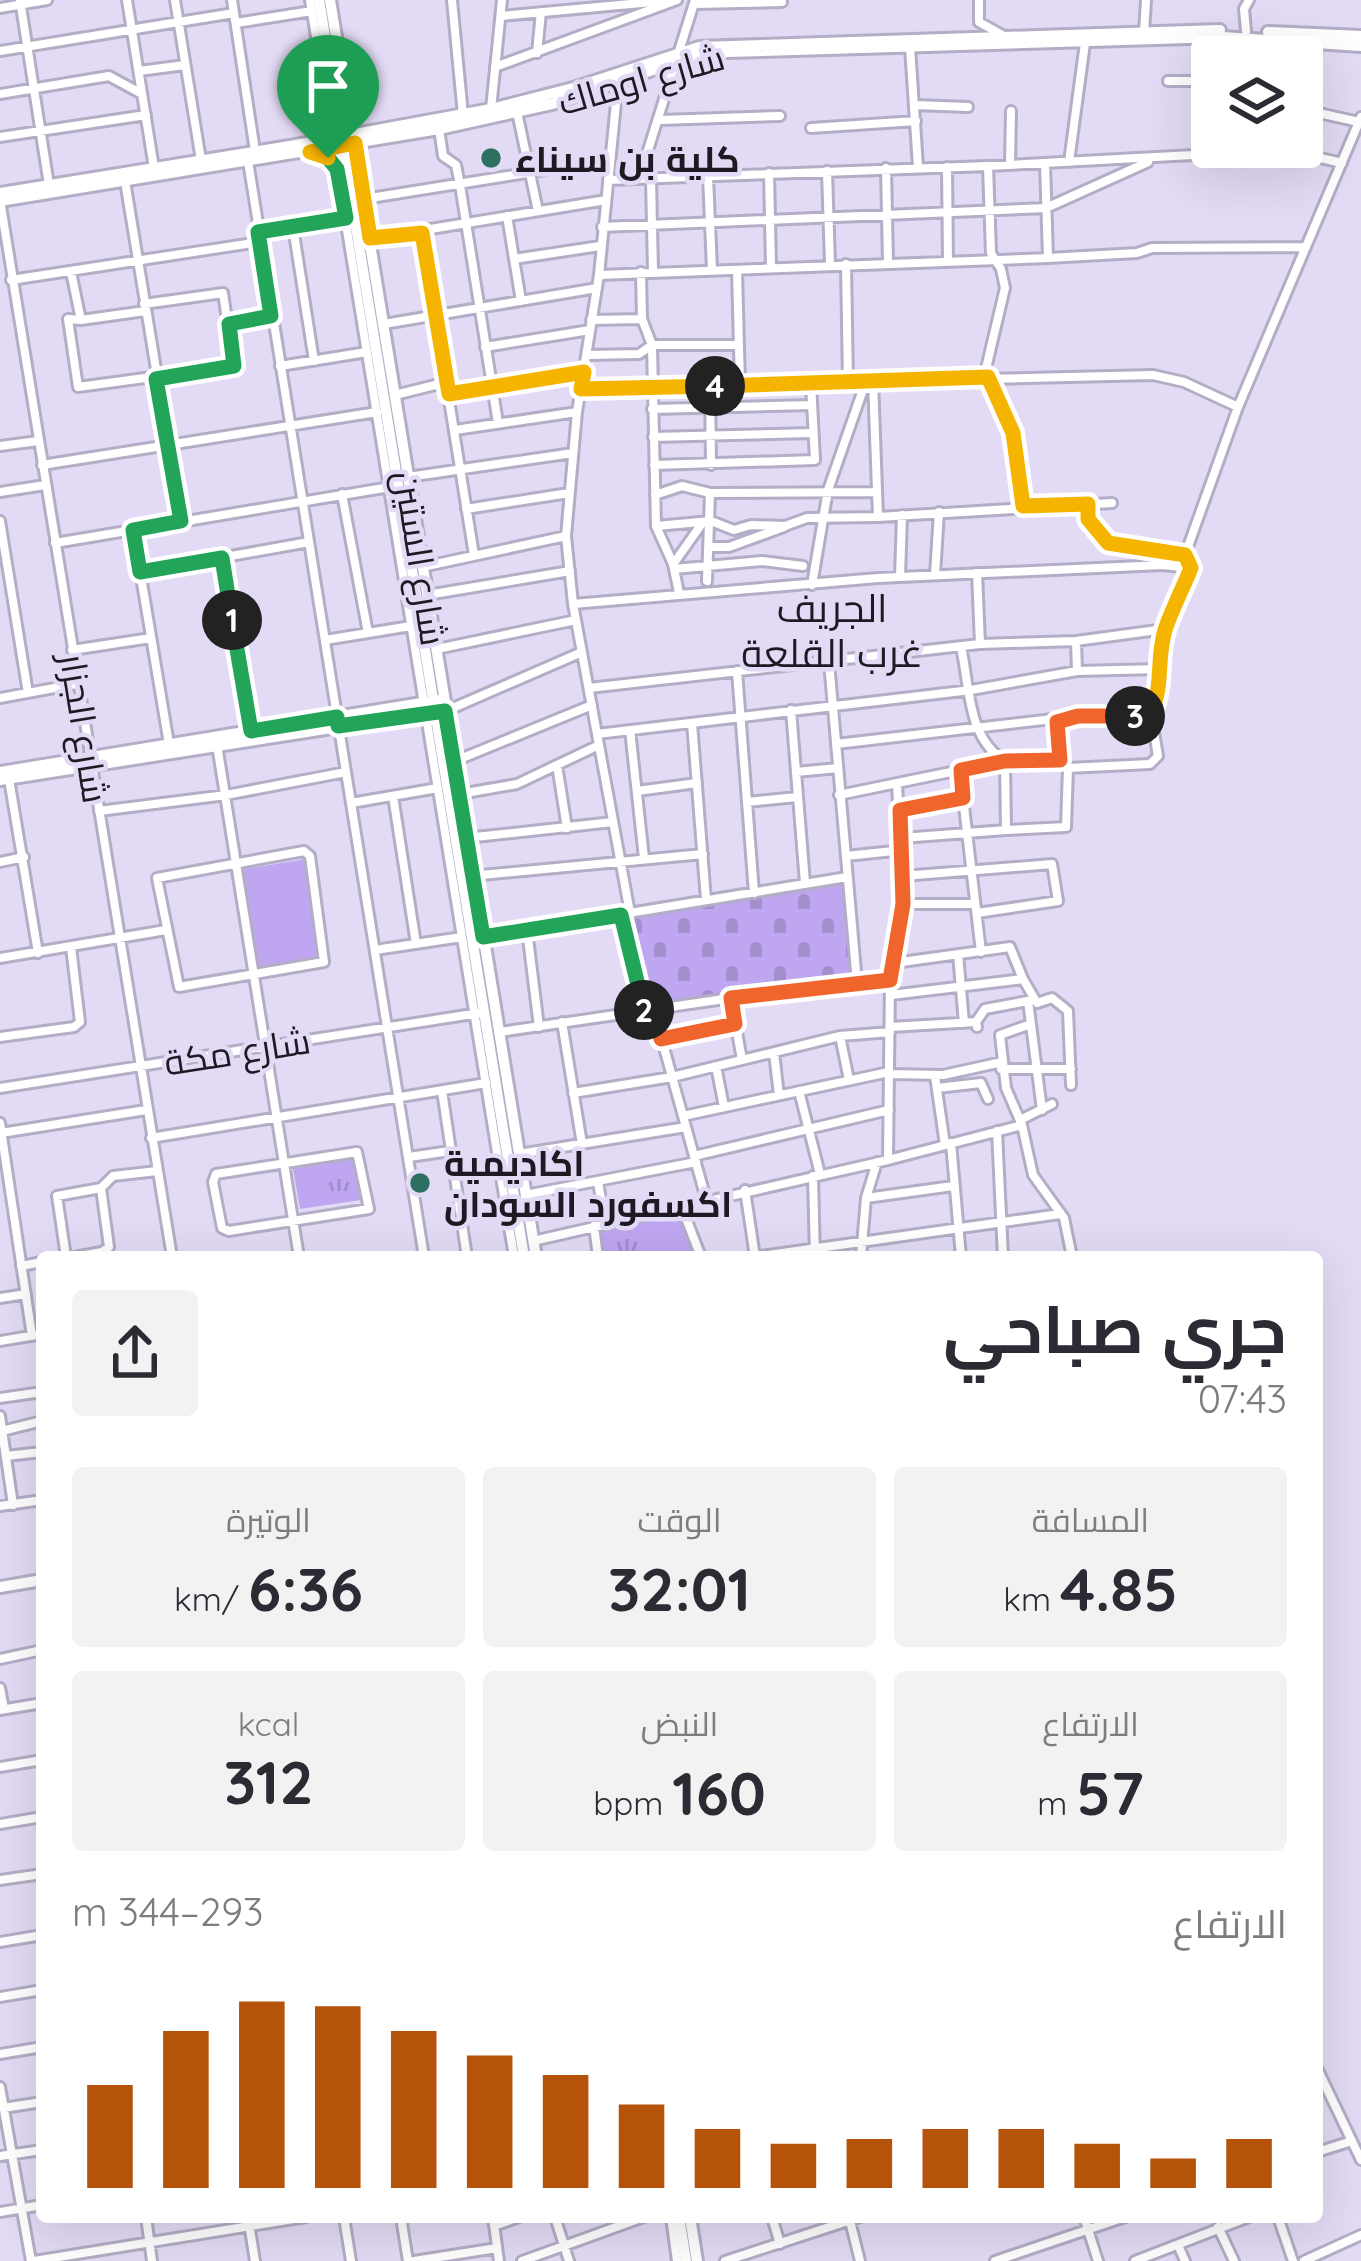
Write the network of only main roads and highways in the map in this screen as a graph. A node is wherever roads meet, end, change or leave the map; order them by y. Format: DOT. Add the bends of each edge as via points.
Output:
graph roads {
  1 [pos="331,0"];
  2 [pos="314,4"];
  3 [pos="1242,34"];
  4 [pos="1361,36"];
  5 [pos="1101,38"];
  6 [pos="807,44"];
  7 [pos="1361,46"];
  8 [pos="680,56"];
  9 [pos="334,59"];
  10 [pos="336,104"];
  11 [pos="330,122"];
  12 [pos="373,136"];
  13 [pos="348,140"];
  14 [pos="251,156"];
  15 [pos="337,169"];
  16 [pos="349,184"];
  17 [pos="0,198"];
  18 [pos="390,421"];
  19 [pos="412,567"];
  20 [pos="434,706"];
  21 [pos="338,722"];
  22 [pos="89,761"];
  23 [pos="3,777"];
  24 [pos="464,859"];
  25 [pos="467,877"];
  26 [pos="485,1012"];
  27 [pos="507,1152"];
  28 [pos="523,1251"];
  29 [pos="535,1251"];
  30 [pos="36,1577"];
  31 [pos="0,1584"];
  32 [pos="676,2223"];
  33 [pos="689,2223"];
  34 [pos="685,2260"];
  1 -- 9 [label="main road, شارع الستين"];
  2 -- 9 [label="main road, شارع الستين"];
  3 -- 4 [label="main road, شارع اوماك"];
  3 -- 5 [label="main road, شارع اوماك"];
  3 -- 5 [label="main road, شارع اوماك"];
  3 -- 7 [label="main road, شارع اوماك"];
  5 -- 6 [label="main road, شارع اوماك"];
  5 -- 6 [label="main road, شارع اوماك"];
  6 -- 8 [label="main road, شارع اوماك"];
  8 -- 12 [label="main road, شارع اوماك"];
  8 -- 12 [label="main road, شارع اوماك" via="517,112"];
  9 -- 10 [label="main road, شارع الستين"];
  9 -- 13 [label="main road, شارع الستين"];
  10 -- 11 [label="main road"];
  10 -- 13 [label="main road, شارع الستين"];
  12 -- 13 [label="main road, شارع اوماك"];
  13 -- 14 [label="main road, شارع اوماك"];
  13 -- 16 [label="main road, شارع الستين"];
  13 -- 18 [label="main road, شارع الستين" via="395,395"];
  14 -- 17 [label="main road, شارع اوماك"];
  14 -- 17 [label="main road, شارع اوماك"];
  15 -- 16 [label="main road"];
  16 -- 18 [label="main road, شارع الستين" via="368,344"];
  18 -- 19 [label="main road, شارع الستين"];
  18 -- 19 [label="main road, شارع الستين" via="408,477"];
  19 -- 20 [label="main road, شارع الستين"];
  19 -- 20 [label="main road, شارع الستين" via="427,596 436,650"];
  20 -- 21 [label="main road"];
  20 -- 24 [label="main road, شارع الستين"];
  20 -- 24 [label="main road, شارع الستين" via="454,762"];
  21 -- 22 [label="main road"];
  21 -- 22 [label="main road"];
  22 -- 23 [label="main road"];
  24 -- 25 [label="main road, شارع الستين"];
  25 -- 26 [label="main road, شارع الستين"];
  25 -- 26 [label="main road, شارع الستين" via="483,937"];
  26 -- 27 [label="main road, شارع الستين"];
  26 -- 27 [label="main road, شارع الستين" via="498,1032"];
  27 -- 28 [label="main road, شارع الستين"];
  27 -- 29 [label="main road, شارع الستين"];
  30 -- 31 [label="main road"];
  32 -- 34 [label="main road"];
  33 -- 34 [label="main road"];
}
